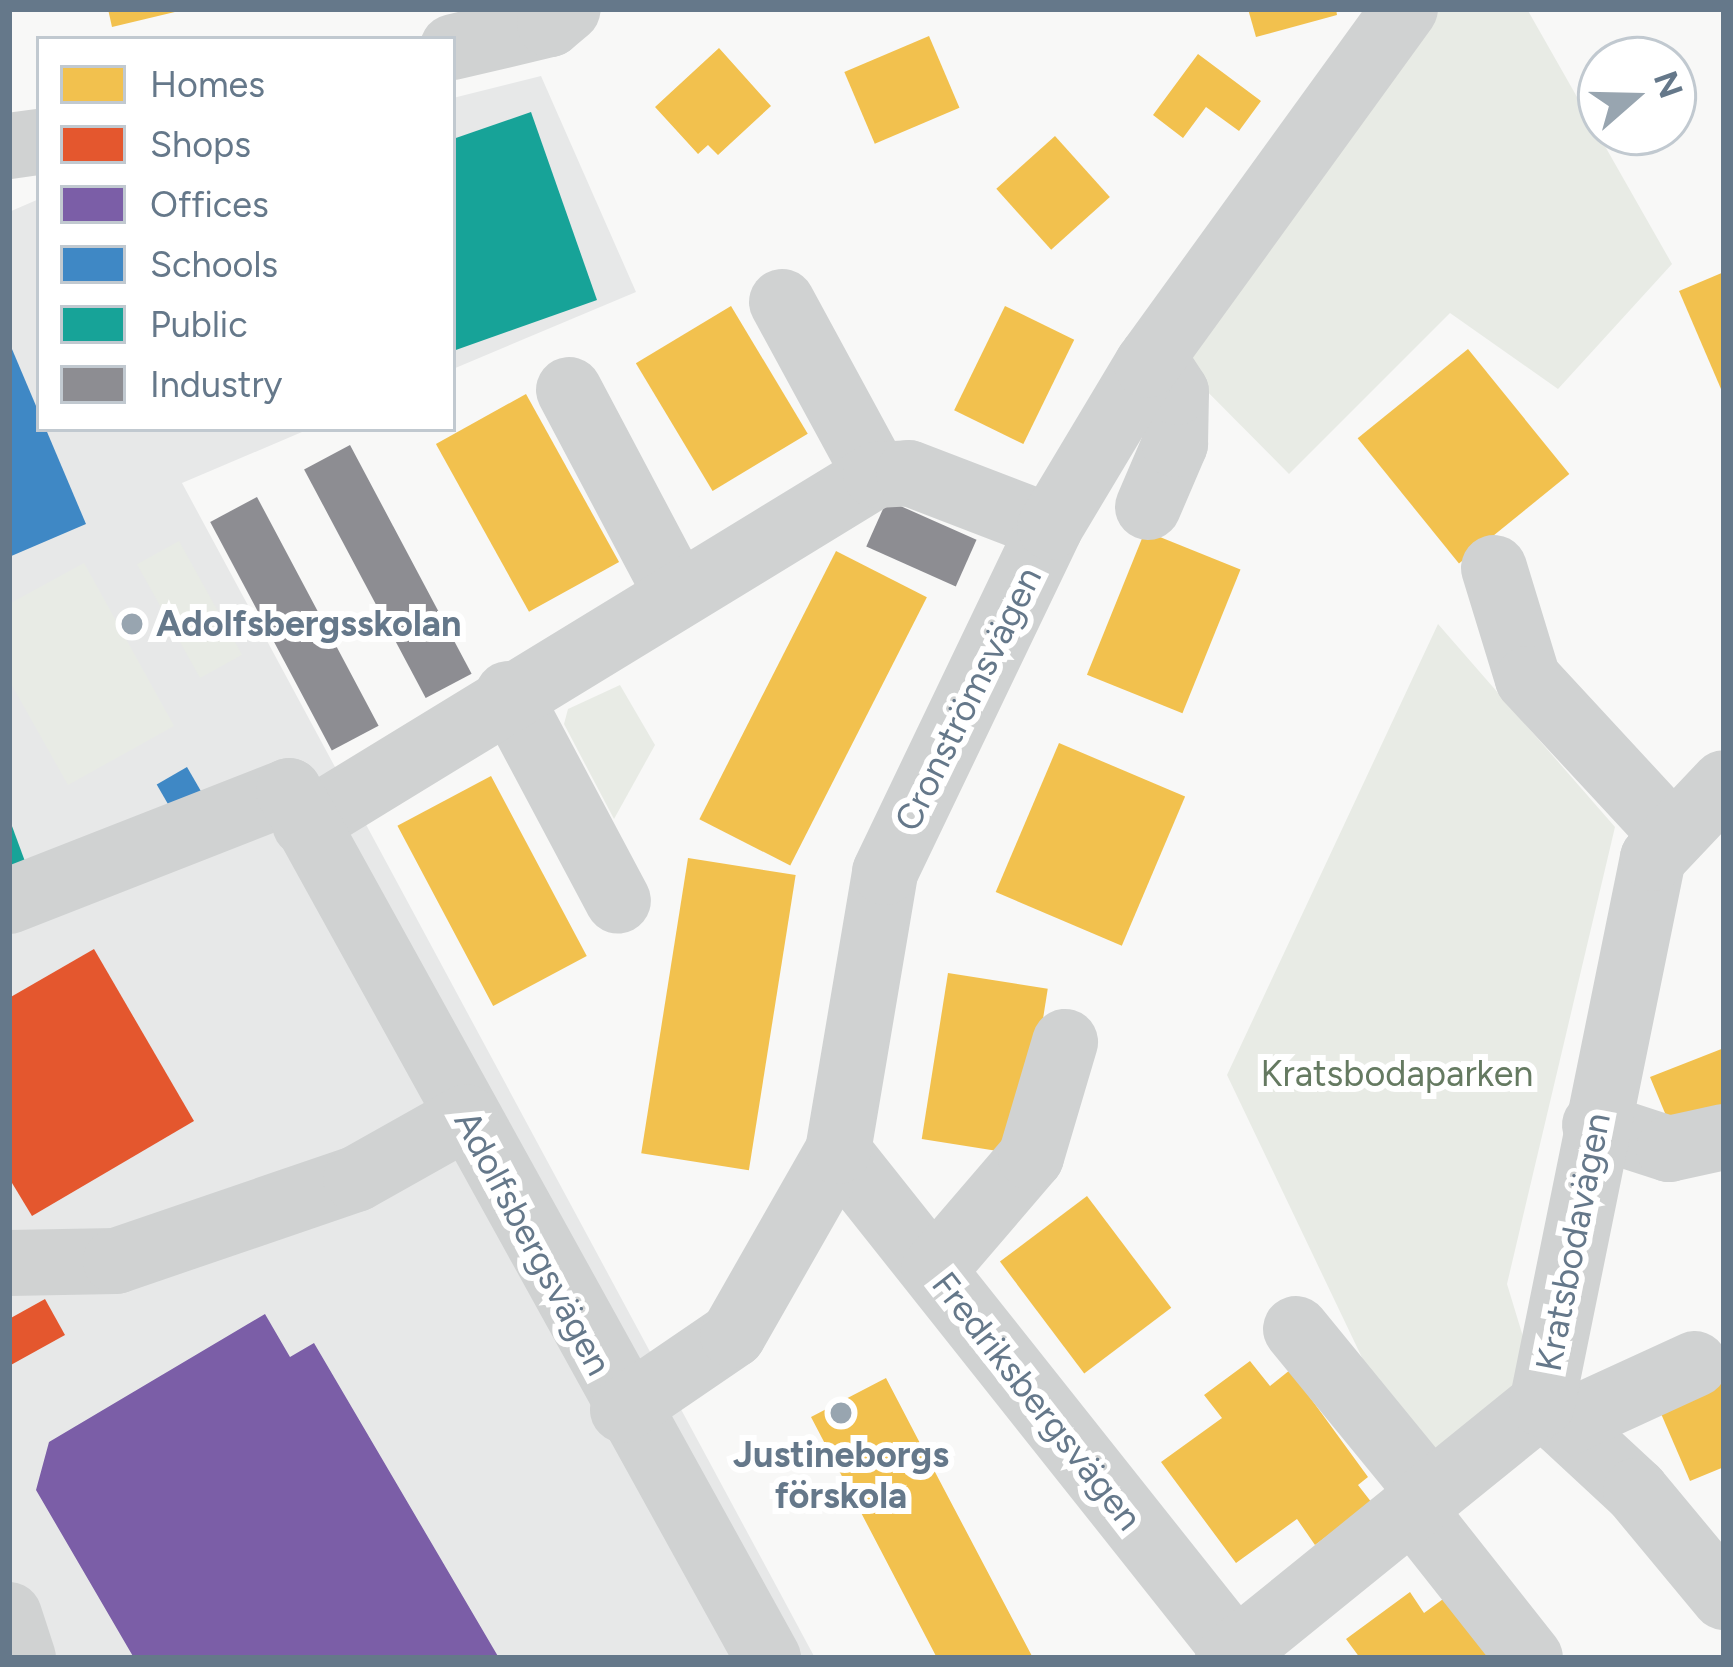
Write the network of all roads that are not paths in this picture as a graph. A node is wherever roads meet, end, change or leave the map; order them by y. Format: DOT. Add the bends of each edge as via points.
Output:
graph roads {
  1 [pos="568,9"];
  2 [pos="1406,9"];
  3 [pos="456,46"];
  4 [pos="782,302"];
  5 [pos="1153,357"];
  6 [pos="569,390"];
  7 [pos="876,476"];
  8 [pos="1148,507"];
  9 [pos="1050,527"];
  10 [pos="1494,568"];
  11 [pos="677,594"];
  12 [pos="508,694"];
  13 [pos="1724,783"];
  14 [pos="297,807"];
  15 [pos="1669,831"];
  16 [pos="9,901"];
  17 [pos="618,901"];
  18 [pos="1066,1042"];
  19 [pos="466,1117"];
  20 [pos="1595,1125"];
  21 [pos="1724,1137"];
  22 [pos="838,1151"];
  23 [pos="9,1263"];
  24 [pos="934,1270"];
  25 [pos="1296,1329"];
  26 [pos="1694,1364"];
  27 [pos="623,1410"];
  28 [pos="1553,1414"];
  29 [pos="1422,1502"];
  30 [pos="1724,1598"];
  31 [pos="9,1615"];
  32 [pos="1232,1655"];
  33 [pos="23,1658"];
  34 [pos="768,1658"];
  35 [pos="1531,1658"];
  1 -- 3 [label="street" via="550,24"];
  2 -- 5 [label="street, Cronströmsvägen"];
  4 -- 7 [label="street"];
  5 -- 8 [label="street" via="1176,392 1175,427"];
  5 -- 9 [label="street, Cronströmsvägen"];
  6 -- 11 [label="street"];
  7 -- 9 [label="street" via="909,473"];
  7 -- 11 [label="street"];
  9 -- 22 [label="street, Cronströmsvägen" via="885,872"];
  10 -- 15 [label="street" via="1528,679"];
  11 -- 12 [label="street"];
  12 -- 14 [label="street"];
  12 -- 17 [label="street"];
  13 -- 15 [label="street, Kratsbodavägen"];
  14 -- 16 [label="street"];
  14 -- 19 [label="street, Adolfsbergsvägen"];
  15 -- 20 [label="street, Kratsbodavägen" via="1653,857"];
  18 -- 24 [label="street" via="1031,1157"];
  19 -- 23 [label="street" via="356,1180 116,1261"];
  19 -- 27 [label="street, Adolfsbergsvägen"];
  20 -- 21 [label="street" via="1669,1148"];
  20 -- 28 [label="street, Kratsbodavägen"];
  22 -- 24 [label="street, Fredriksbergsvägen"];
  22 -- 27 [label="street, Cronströmsvägen" via="733,1335"];
  24 -- 32 [label="street, Fredriksbergsvägen"];
  25 -- 29 [label="street"];
  26 -- 28 [label="street"];
  27 -- 34 [label="street, Adolfsbergsvägen"];
  28 -- 29 [label="street, Kratsbodavägen"];
  28 -- 30 [label="street"];
  29 -- 32 [label="street, Kratsbodavägen"];
  29 -- 35 [label="street"];
  31 -- 33 [label="street"];
}
